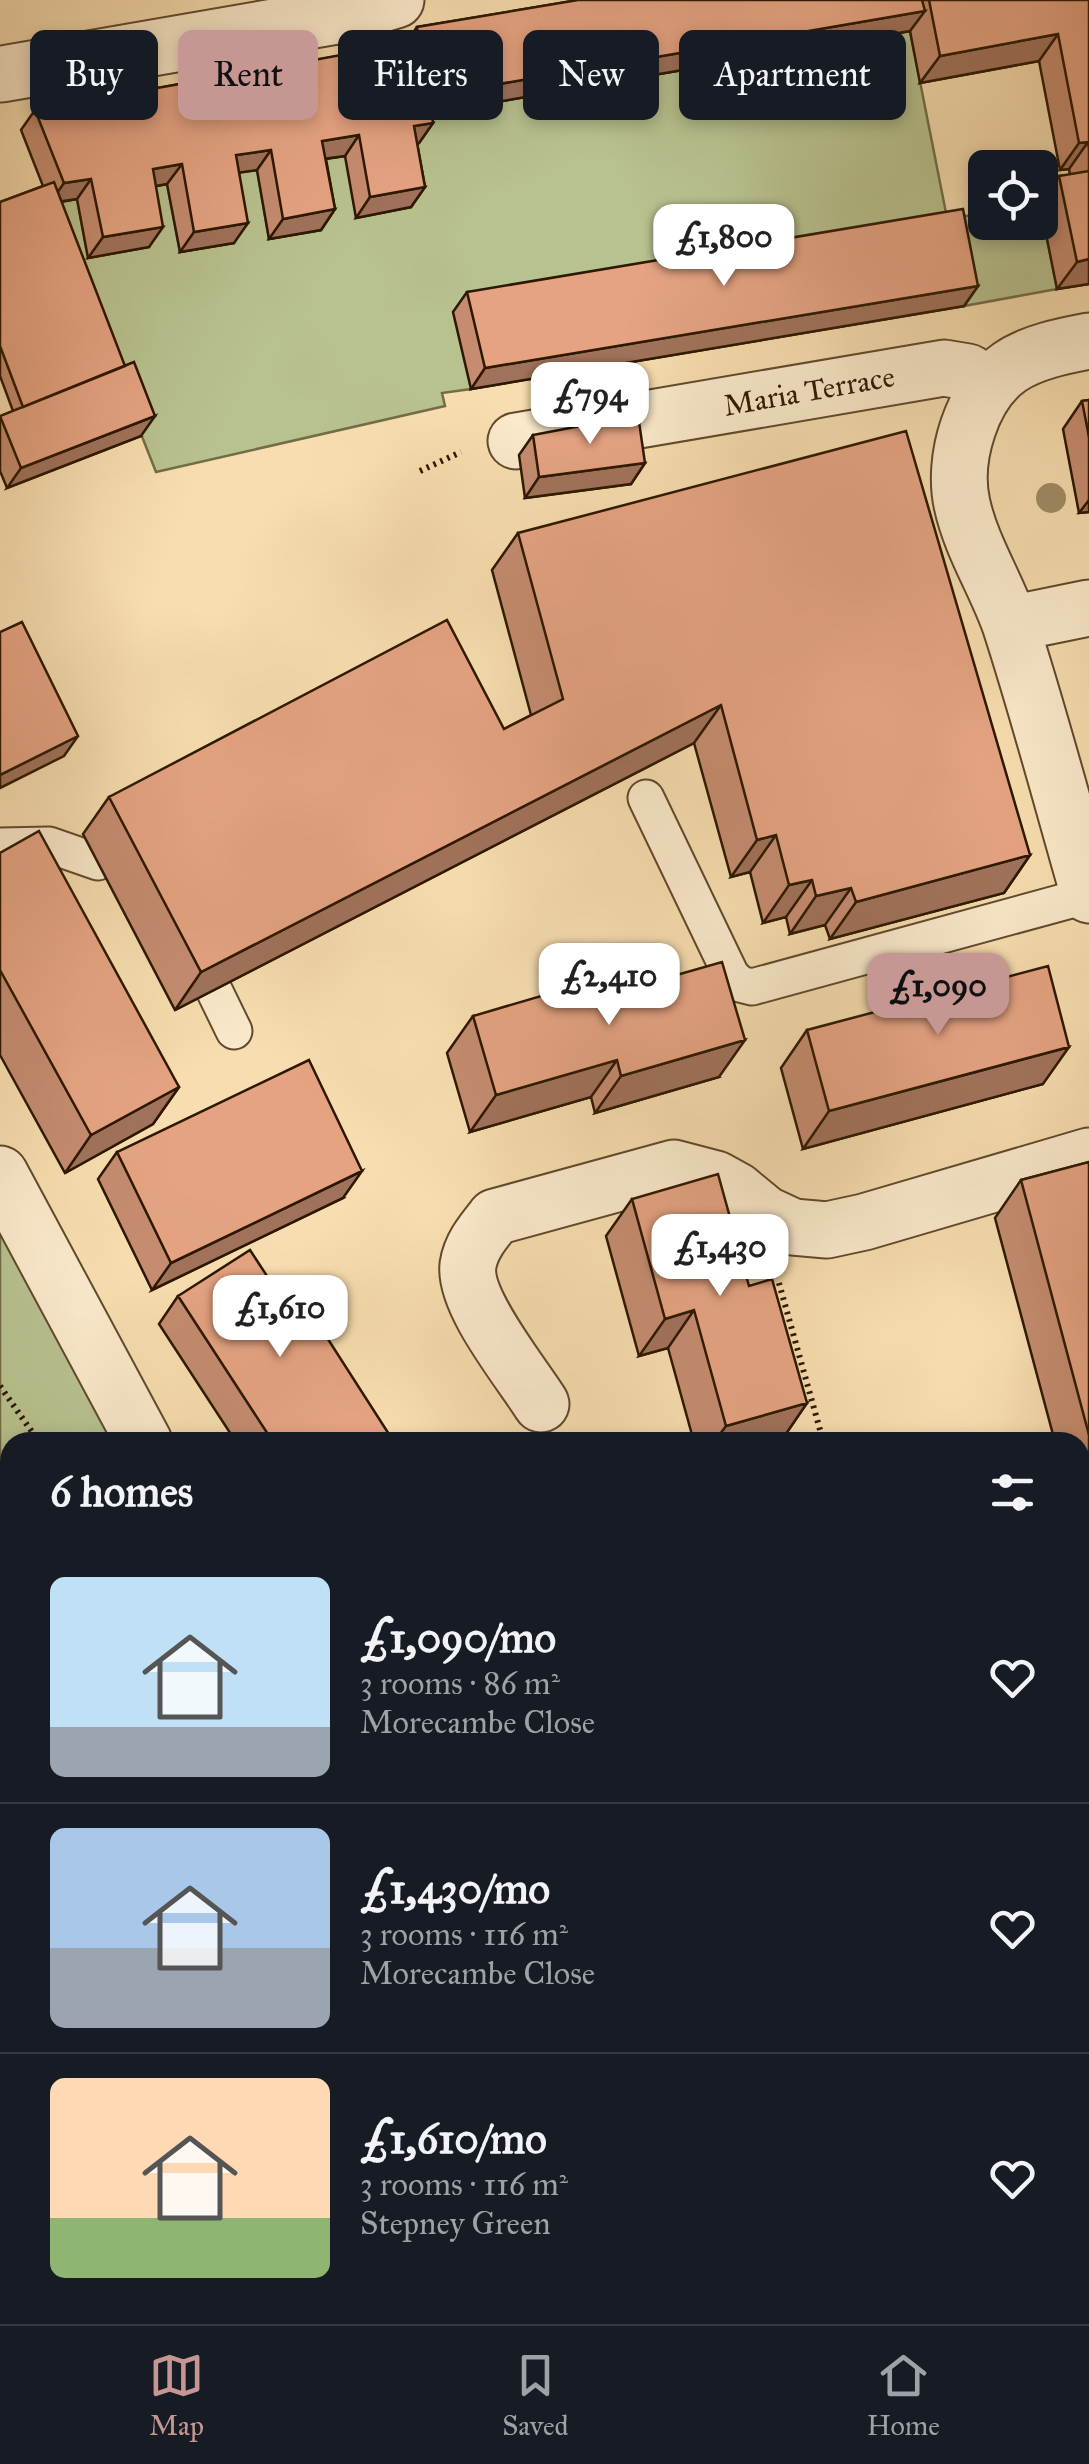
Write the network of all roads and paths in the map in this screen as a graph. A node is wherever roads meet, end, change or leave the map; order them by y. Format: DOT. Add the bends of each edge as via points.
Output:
graph roads {
  1 [pos="396,0"];
  2 [pos="2,74"];
  3 [pos="1089,341"];
  4 [pos="989,386"];
  5 [pos="516,441"];
  6 [pos="463,451"];
  7 [pos="420,471"];
  8 [pos="1089,608"];
  9 [pos="1010,624"];
  10 [pos="646,798"];
  11 [pos="0,846"];
  12 [pos="98,862"];
  13 [pos="1089,895"];
  14 [pos="214,990"];
  15 [pos="234,1031"];
  16 [pos="1089,1156"];
  17 [pos="0,1174"];
  18 [pos="764,1214"];
  19 [pos="0,1386"];
  20 [pos="541,1404"];
  21 [pos="32,1432"];
  22 [pos="139,1432"];
  23 [pos="820,1432"];
  1 -- 2 [label="street"];
  3 -- 4 [label="street" via="1012,366"];
  4 -- 5 [label="street, Maria Terrace" via="968,372 944,368"];
  4 -- 9 [label="street" via="970,423 958,478 967,521"];
  6 -- 7 [label="path"];
  8 -- 9 [label="street"];
  9 -- 13 [label="street"];
  10 -- 13 [label="lane" via="740,984"];
  11 -- 12 [label="lane" via="49,845"];
  14 -- 15 [label="lane"];
  16 -- 18 [label="street" via="828,1230 793,1227"];
  17 -- 22 [label="street"];
  18 -- 20 [label="street" via="716,1179 674,1168 495,1218 476,1240 470,1287"];
  18 -- 23 [label="path"];
  19 -- 21 [label="path"];
}
